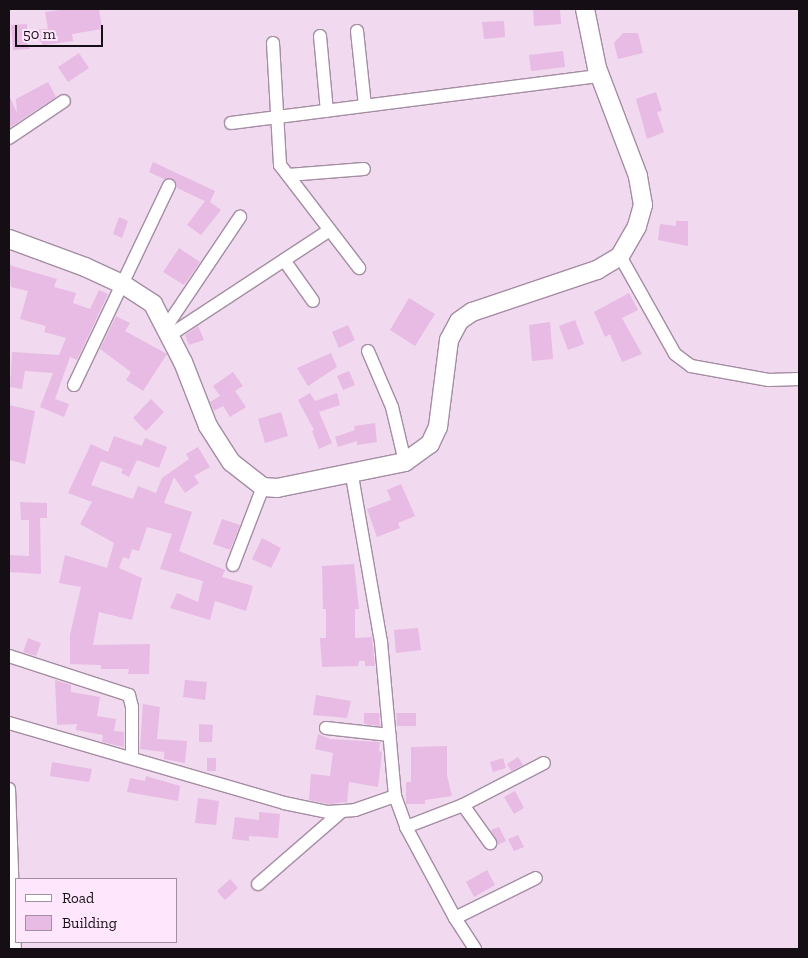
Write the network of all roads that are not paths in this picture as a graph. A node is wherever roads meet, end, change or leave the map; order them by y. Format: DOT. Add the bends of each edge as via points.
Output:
graph roads {
  1 [pos="584,9"];
  2 [pos="356,31"];
  3 [pos="320,36"];
  4 [pos="273,43"];
  5 [pos="600,76"];
  6 [pos="64,101"];
  7 [pos="365,106"];
  8 [pos="327,111"];
  9 [pos="278,117"];
  10 [pos="231,123"];
  11 [pos="9,138"];
  12 [pos="364,169"];
  13 [pos="288,175"];
  14 [pos="169,186"];
  15 [pos="240,217"];
  16 [pos="330,230"];
  17 [pos="9,239"];
  18 [pos="620,256"];
  19 [pos="284,260"];
  20 [pos="359,268"];
  21 [pos="124,285"];
  22 [pos="313,301"];
  23 [pos="168,331"];
  24 [pos="368,351"];
  25 [pos="799,380"];
  26 [pos="74,385"];
  27 [pos="405,462"];
  28 [pos="352,475"];
  29 [pos="263,487"];
  30 [pos="234,565"];
  31 [pos="9,656"];
  32 [pos="9,724"];
  33 [pos="326,728"];
  34 [pos="390,736"];
  35 [pos="132,757"];
  36 [pos="544,763"];
  37 [pos="9,789"];
  38 [pos="395,796"];
  39 [pos="463,805"];
  40 [pos="341,812"];
  41 [pos="9,815"];
  42 [pos="406,827"];
  43 [pos="490,843"];
  44 [pos="10,870"];
  45 [pos="536,878"];
  46 [pos="258,884"];
  47 [pos="455,918"];
  48 [pos="13,941"];
  49 [pos="475,949"];
  1 -- 5 [label="street"];
  2 -- 7 [label="street"];
  3 -- 8 [label="street"];
  4 -- 9 [label="street"];
  5 -- 7 [label="street"];
  5 -- 18 [label="street" via="638,176 643,205 637,226"];
  6 -- 11 [label="street"];
  7 -- 8 [label="street"];
  8 -- 9 [label="street"];
  9 -- 10 [label="street"];
  9 -- 13 [label="street" via="280,165"];
  12 -- 13 [label="street"];
  13 -- 16 [label="street"];
  14 -- 21 [label="street"];
  15 -- 23 [label="street"];
  16 -- 19 [label="street"];
  16 -- 20 [label="street"];
  17 -- 21 [label="street"];
  18 -- 25 [label="street" via="675,354 691,366 769,380"];
  18 -- 27 [label="street" via="597,270 472,312 459,321 449,340 438,427 430,444"];
  19 -- 22 [label="street"];
  19 -- 23 [label="street"];
  21 -- 23 [label="street" via="153,304"];
  21 -- 26 [label="street"];
  23 -- 29 [label="street" via="208,426 231,462"];
  24 -- 27 [label="street" via="392,407"];
  27 -- 28 [label="street"];
  28 -- 29 [label="street" via="276,488"];
  28 -- 34 [label="street" via="381,642"];
  29 -- 30 [label="street"];
  31 -- 35 [label="street" via="129,695"];
  32 -- 35 [label="street"];
  33 -- 34 [label="street"];
  34 -- 38 [label="street"];
  35 -- 40 [label="street" via="284,803"];
  36 -- 39 [label="street"];
  37 -- 41 [label="street"];
  38 -- 40 [label="street"];
  38 -- 42 [label="street"];
  39 -- 42 [label="street"];
  39 -- 43 [label="street"];
  40 -- 46 [label="street"];
  41 -- 44 [label="street"];
  42 -- 47 [label="street"];
  44 -- 48 [label="street"];
  45 -- 47 [label="street"];
  47 -- 49 [label="street"];
}
